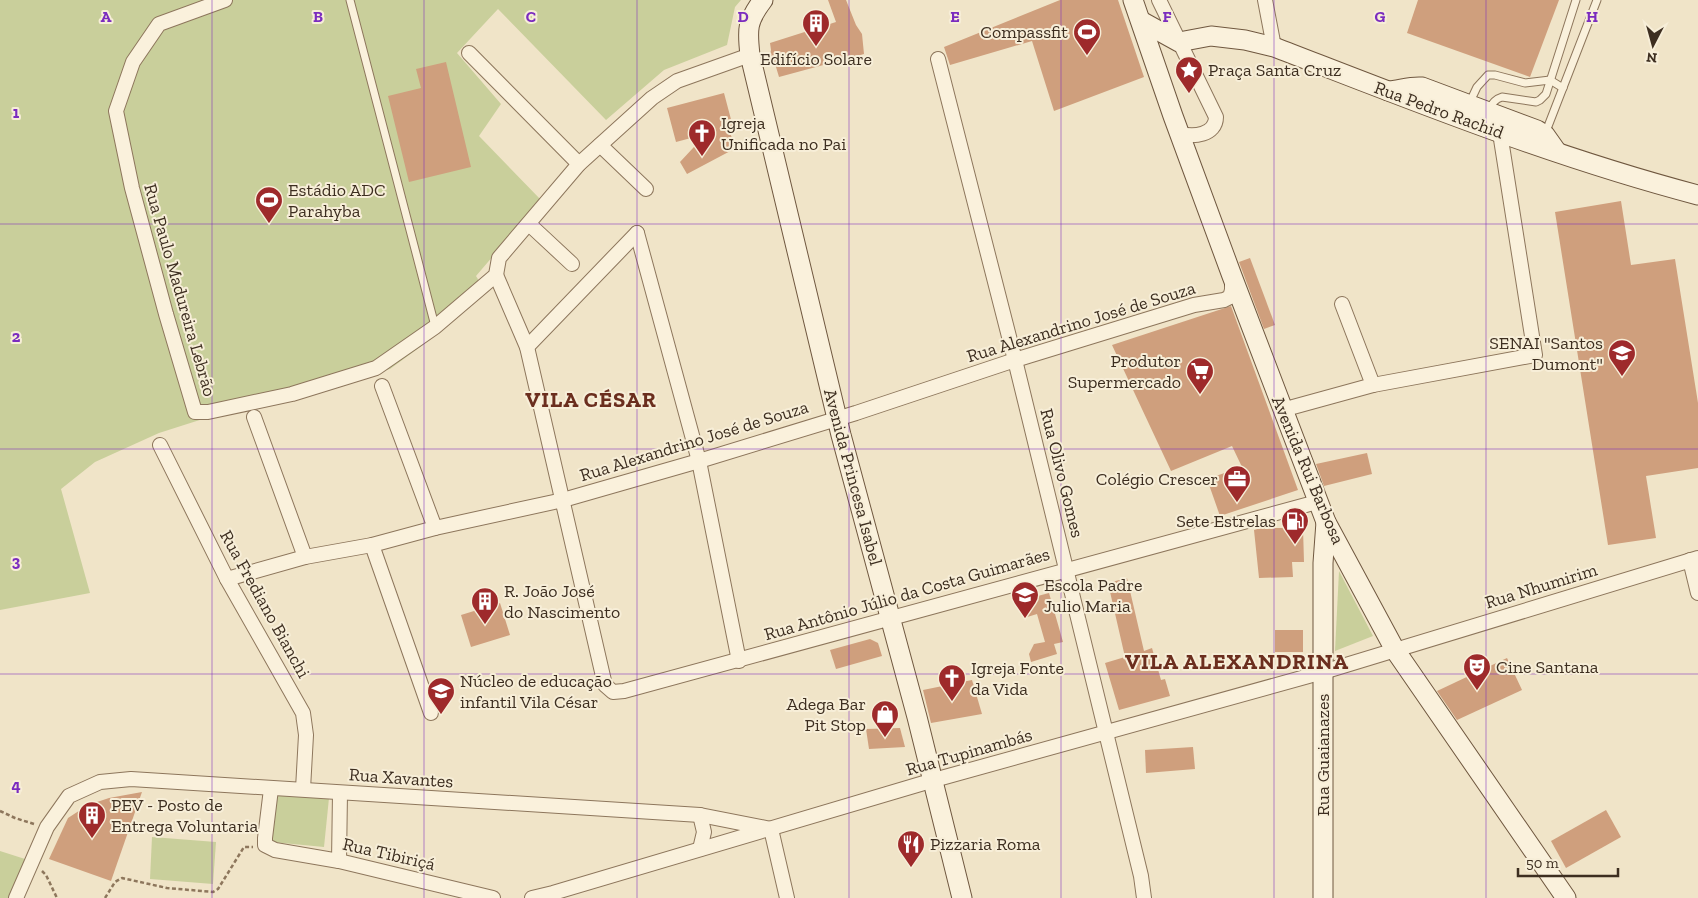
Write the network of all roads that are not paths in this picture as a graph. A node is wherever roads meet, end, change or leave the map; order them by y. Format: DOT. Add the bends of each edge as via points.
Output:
graph roads {
  1 [pos="225,0"];
  2 [pos="350,0"];
  3 [pos="763,0"];
  4 [pos="1133,0"];
  5 [pos="1159,0"];
  6 [pos="1265,0"];
  7 [pos="1576,0"];
  8 [pos="1597,0"];
  9 [pos="1142,21"];
  10 [pos="1179,42"];
  11 [pos="1274,47"];
  12 [pos="469,53"];
  13 [pos="750,55"];
  14 [pos="938,59"];
  15 [pos="1159,71"];
  16 [pos="1550,80"];
  17 [pos="1563,88"];
  18 [pos="1388,91"];
  19 [pos="1468,104"];
  20 [pos="1488,111"];
  21 [pos="1180,133"];
  22 [pos="1500,133"];
  23 [pos="1545,135"];
  24 [pos="600,145"];
  25 [pos="1558,152"];
  26 [pos="579,164"];
  27 [pos="646,189"];
  28 [pos="1698,195"];
  29 [pos="529,224"];
  30 [pos="572,264"];
  31 [pos="496,275"];
  32 [pos="1232,276"];
  33 [pos="1342,304"];
  34 [pos="436,327"];
  35 [pos="527,347"];
  36 [pos="1015,360"];
  37 [pos="1373,385"];
  38 [pos="382,386"];
  39 [pos="1282,410"];
  40 [pos="254,417"];
  41 [pos="837,418"];
  42 [pos="160,445"];
  43 [pos="699,462"];
  44 [pos="563,500"];
  45 [pos="1317,502"];
  46 [pos="1326,522"];
  47 [pos="435,528"];
  48 [pos="372,546"];
  49 [pos="305,557"];
  50 [pos="1694,559"];
  51 [pos="1067,569"];
  52 [pos="227,579"];
  53 [pos="1698,593"];
  54 [pos="890,620"];
  55 [pos="1395,650"];
  56 [pos="738,660"];
  57 [pos="1323,672"];
  58 [pos="431,713"];
  59 [pos="1106,733"];
  60 [pos="934,780"];
  61 [pos="271,789"];
  62 [pos="303,789"];
  63 [pos="340,793"];
  64 [pos="700,815"];
  65 [pos="772,829"];
  66 [pos="700,849"];
  67 [pos="339,861"];
  68 [pos="552,896"];
  69 [pos="16,898"];
  70 [pos="493,898"];
  71 [pos="532,898"];
  72 [pos="787,898"];
  73 [pos="962,898"];
  74 [pos="1144,898"];
  75 [pos="1323,898"];
  76 [pos="1566,898"];
  1 -- 34 [label="street, Rua Paulo Madureira Lebrão" via="159,24 133,62 116,111 132,188 195,412 292,394 376,368"];
  2 -- 34 [label="lane"];
  3 -- 13 [label="main road, Avenida Princesa Isabel" via="748,31"];
  4 -- 9 [label="main road, Avenida Rui Barbosa"];
  5 -- 10 [label="street"];
  6 -- 11 [label="street"];
  7 -- 16 [label="lane"];
  8 -- 17 [label="lane"];
  9 -- 10 [label="main road"];
  9 -- 15 [label="main road, Avenida Rui Barbosa"];
  10 -- 11 [label="main road, Rua Pedro Rachid" via="1211,36"];
  10 -- 15 [label="main road"];
  10 -- 21 [label="street" via="1216,117 1216,124 1211,130 1195,136"];
  11 -- 18 [label="main road, Rua Pedro Rachid"];
  12 -- 26 [label="street"];
  13 -- 24 [label="street, Rua Paulo Madureira Lebrão" via="677,81 652,98"];
  13 -- 41 [label="main road, Avenida Princesa Isabel"];
  14 -- 36 [label="street, Rua Olivo Gomes"];
  15 -- 21 [label="main road, Avenida Rui Barbosa"];
  16 -- 17 [label="lane"];
  16 -- 19 [label="lane" via="1524,83 1488,76 1477,86"];
  16 -- 20 [label="lane" via="1546,94 1540,100 1529,102 1497,98"];
  17 -- 23 [label="lane"];
  18 -- 19 [label="main road" via="1422,87"];
  18 -- 22 [label="main road, Rua Pedro Rachid"];
  19 -- 20 [label="main road"];
  20 -- 23 [label="main road"];
  21 -- 32 [label="main road, Avenida Rui Barbosa"];
  22 -- 25 [label="main road, Rua Pedro Rachid"];
  22 -- 37 [label="street" via="1534,355"];
  23 -- 25 [label="main road"];
  24 -- 26 [label="street, Rua Paulo Madureira Lebrão"];
  24 -- 27 [label="street"];
  25 -- 28 [label="main road, Rua Pedro Rachid"];
  26 -- 29 [label="street, Rua Paulo Madureira Lebrão"];
  29 -- 30 [label="street"];
  29 -- 31 [label="street, Rua Paulo Madureira Lebrão" via="499,258"];
  31 -- 34 [label="street, Rua Paulo Madureira Lebrão"];
  31 -- 35 [label="street"];
  32 -- 36 [label="street, Rua Alexandrino José de Souza" via="1230,296 1224,300 1194,305"];
  32 -- 39 [label="main road, Avenida Rui Barbosa"];
  33 -- 37 [label="street"];
  35 -- 43 [label="street" via="637,233"];
  35 -- 44 [label="street"];
  36 -- 41 [label="street, Rua Alexandrino José de Souza"];
  36 -- 51 [label="street, Rua Olivo Gomes"];
  37 -- 39 [label="street"];
  38 -- 47 [label="street"];
  39 -- 45 [label="main road, Avenida Rui Barbosa"];
  40 -- 49 [label="street"];
  41 -- 43 [label="street, Rua Alexandrino José de Souza"];
  41 -- 54 [label="main road, Avenida Princesa Isabel"];
  42 -- 52 [label="street, Rua Frediano Bianchi"];
  43 -- 44 [label="street, Rua Alexandrino José de Souza"];
  43 -- 56 [label="street"];
  44 -- 47 [label="street, Rua Alexandrino José de Souza"];
  44 -- 56 [label="street, Rua Antônio Júlio da Costa Guimarães" via="605,685 613,692 624,691"];
  45 -- 46 [label="main road, Avenida Rui Barbosa"];
  45 -- 51 [label="street, Rua Antônio Júlio da Costa Guimarães"];
  46 -- 55 [label="main road, Avenida Rui Barbosa"];
  46 -- 57 [label="main road, Rua Guaianazes"];
  47 -- 48 [label="street, Rua Alexandrino José de Souza"];
  48 -- 49 [label="street, Rua Alexandrino José de Souza"];
  48 -- 58 [label="street"];
  49 -- 52 [label="street, Rua Alexandrino José de Souza"];
  50 -- 53 [label="street"];
  50 -- 55 [label="street, Rua Nhumirim"];
  51 -- 54 [label="street, Rua Antônio Júlio da Costa Guimarães"];
  51 -- 59 [label="street, Rua Olivo Gomes"];
  52 -- 62 [label="street, Rua Frediano Bianchi" via="303,713 306,735"];
  54 -- 56 [label="street, Rua Antônio Júlio da Costa Guimarães"];
  54 -- 60 [label="main road, Avenida Princesa Isabel"];
  55 -- 57 [label="street, Rua Tupinambás"];
  55 -- 76 [label="main road, Avenida Rui Barbosa"];
  57 -- 59 [label="street, Rua Tupinambás"];
  57 -- 75 [label="main road, Rua Guaianazes"];
  59 -- 60 [label="street, Rua Tupinambás"];
  59 -- 74 [label="street, Rua Olivo Gomes"];
  60 -- 65 [label="street, Rua Tupinambás"];
  60 -- 73 [label="main road, Avenida Princesa Isabel"];
  61 -- 62 [label="street, Rua Xavantes"];
  61 -- 67 [label="street, Rua Tibiriçá" via="265,838 270,848"];
  61 -- 69 [label="street, Rua Xavantes" via="131,779 100,782 69,796 47,827"];
  62 -- 63 [label="street, Rua Xavantes"];
  63 -- 64 [label="street, Rua Xavantes"];
  63 -- 67 [label="street"];
  64 -- 65 [label="street, Rua Xavantes"];
  64 -- 66 [label="street" via="704,832"];
  65 -- 66 [label="street, Rua Tupinambás"];
  65 -- 72 [label="street"];
  66 -- 68 [label="street, Rua Tupinambás"];
  67 -- 70 [label="street, Rua Tibiriçá"];
  68 -- 71 [label="street, Rua Tupinambás"];
}
